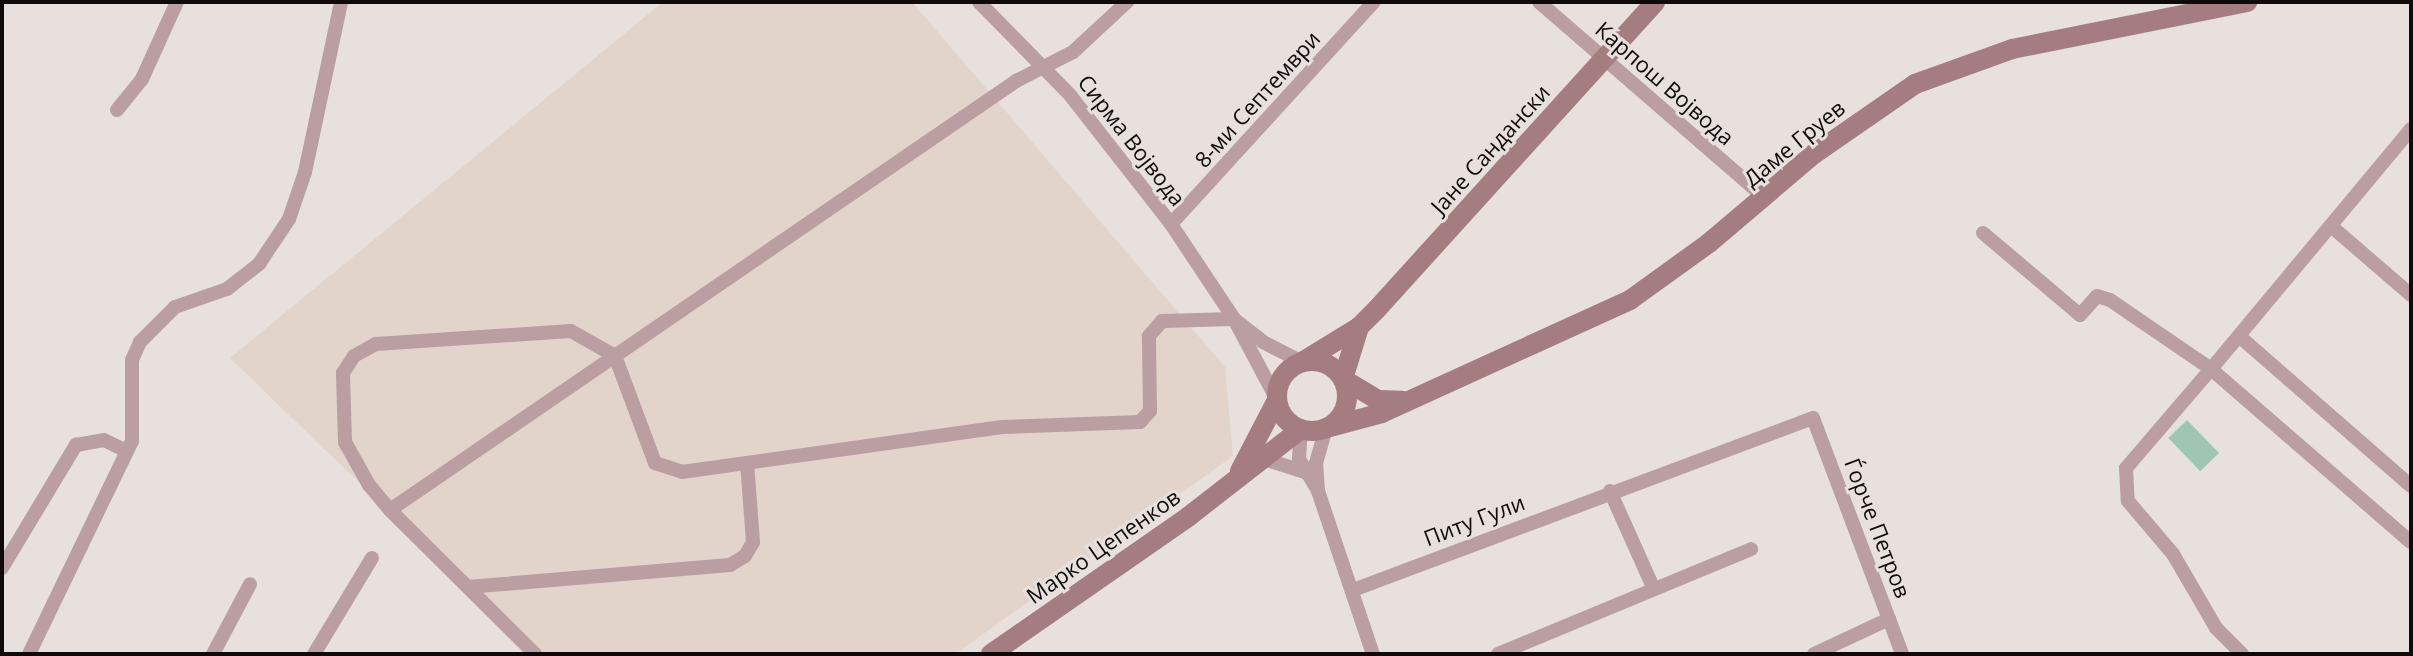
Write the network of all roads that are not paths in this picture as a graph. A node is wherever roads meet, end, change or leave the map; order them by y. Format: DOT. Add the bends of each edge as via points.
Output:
graph roads {
  1 [pos="177,2"];
  2 [pos="341,2"];
  3 [pos="979,2"];
  4 [pos="1127,2"];
  5 [pos="1374,2"];
  6 [pos="1539,2"];
  7 [pos="1655,2"];
  8 [pos="2247,2"];
  9 [pos="1602,59"];
  10 [pos="1046,67"];
  11 [pos="117,110"];
  12 [pos="2411,129"];
  13 [pos="1764,197"];
  14 [pos="1171,224"];
  15 [pos="2331,226"];
  16 [pos="1983,233"];
  17 [pos="2411,295"];
  18 [pos="1234,319"];
  19 [pos="1359,327"];
  20 [pos="2239,336"];
  21 [pos="615,356"];
  22 [pos="1302,362"];
  23 [pos="2211,369"];
  24 [pos="1343,379"];
  25 [pos="1277,400"];
  26 [pos="1404,401"];
  27 [pos="1813,418"];
  28 [pos="1326,428"];
  29 [pos="1301,429"];
  30 [pos="127,451"];
  31 [pos="1264,459"];
  32 [pos="747,463"];
  33 [pos="1305,472"];
  34 [pos="1239,473"];
  35 [pos="2411,486"];
  36 [pos="1318,491"];
  37 [pos="1610,491"];
  38 [pos="390,510"];
  39 [pos="2411,542"];
  40 [pos="1751,549"];
  41 [pos="372,558"];
  42 [pos="2,568"];
  43 [pos="250,584"];
  44 [pos="468,587"];
  45 [pos="1653,587"];
  46 [pos="1353,590"];
  47 [pos="1889,619"];
  48 [pos="29,654"];
  49 [pos="213,654"];
  50 [pos="314,654"];
  51 [pos="535,654"];
  52 [pos="991,654"];
  53 [pos="1373,654"];
  54 [pos="1498,654"];
  55 [pos="1814,654"];
  56 [pos="1902,654"];
  57 [pos="2242,654"];
  1 -- 11 [label="street" via="142,79"];
  2 -- 30 [label="street" via="305,172 289,219 259,264 227,289 175,307 140,342 132,360 132,441"];
  3 -- 10 [label="street, Сирма Војвода"];
  4 -- 10 [label="street" via="1083,44"];
  5 -- 14 [label="street, 8-ми Септември"];
  6 -- 9 [label="street, Карпош Војвода"];
  7 -- 9 [label="street, Јане Сандански"];
  8 -- 13 [label="street, Даме Груев" via="2012,49 1962,65 1915,84 1872,111"];
  9 -- 13 [label="street, Карпош Војвода"];
  9 -- 19 [label="street, Јане Сандански"];
  10 -- 14 [label="street, Сирма Војвода"];
  10 -- 21 [label="street" via="1016,81"];
  12 -- 15 [label="street"];
  13 -- 26 [label="street, Даме Груев" via="1630,300"];
  14 -- 18 [label="street, Сирма Војвода"];
  15 -- 17 [label="street"];
  15 -- 20 [label="street"];
  16 -- 23 [label="street" via="2080,315 2097,296 2110,300"];
  18 -- 22 [label="street"];
  18 -- 25 [label="street"];
  18 -- 32 [label="street" via="1162,321 1153,328 1150,411 1140,422 1002,427"];
  19 -- 22 [label="street, Јане Сандански"];
  19 -- 24 [label="street, Јане Сандански"];
  20 -- 23 [label="street"];
  20 -- 35 [label="street"];
  21 -- 32 [label="street" via="655,463 682,472"];
  21 -- 38 [label="street"];
  21 -- 38 [label="street" via="571,331 410,339 376,344 354,356 343,373 345,442"];
  22 -- 24 [label="street" via="1325,364"];
  22 -- 25 [label="street" via="1281,381"];
  23 -- 39 [label="street"];
  23 -- 57 [label="street" via="2126,468 2128,501 2173,554 2216,628"];
  24 -- 26 [label="street" via="1378,400"];
  24 -- 28 [label="street" via="1343,412"];
  25 -- 29 [label="street" via="1285,418"];
  25 -- 34 [label="street"];
  26 -- 28 [label="street, Даме Груев" via="1356,423"];
  27 -- 37 [label="street, Питу Гули"];
  27 -- 47 [label="street, Ѓорче Петров"];
  28 -- 29 [label="street"];
  28 -- 36 [label="street" via="1316,463"];
  29 -- 31 [label="street"];
  29 -- 33 [label="street" via="1297,445"];
  30 -- 42 [label="street" via="104,440 76,445"];
  30 -- 48 [label="street"];
  31 -- 33 [label="street"];
  31 -- 34 [label="street"];
  32 -- 44 [label="street" via="753,542 745,556 730,565"];
  33 -- 36 [label="street"];
  34 -- 52 [label="street, Марко Цепенков" via="1188,517"];
  36 -- 46 [label="street"];
  37 -- 45 [label="street"];
  37 -- 46 [label="street, Питу Гули"];
  38 -- 44 [label="street"];
  40 -- 45 [label="street"];
  41 -- 50 [label="street"];
  43 -- 49 [label="street"];
  44 -- 51 [label="street"];
  45 -- 54 [label="street"];
  46 -- 53 [label="street"];
  47 -- 55 [label="street"];
  47 -- 56 [label="street, Ѓорче Петров"];
}
